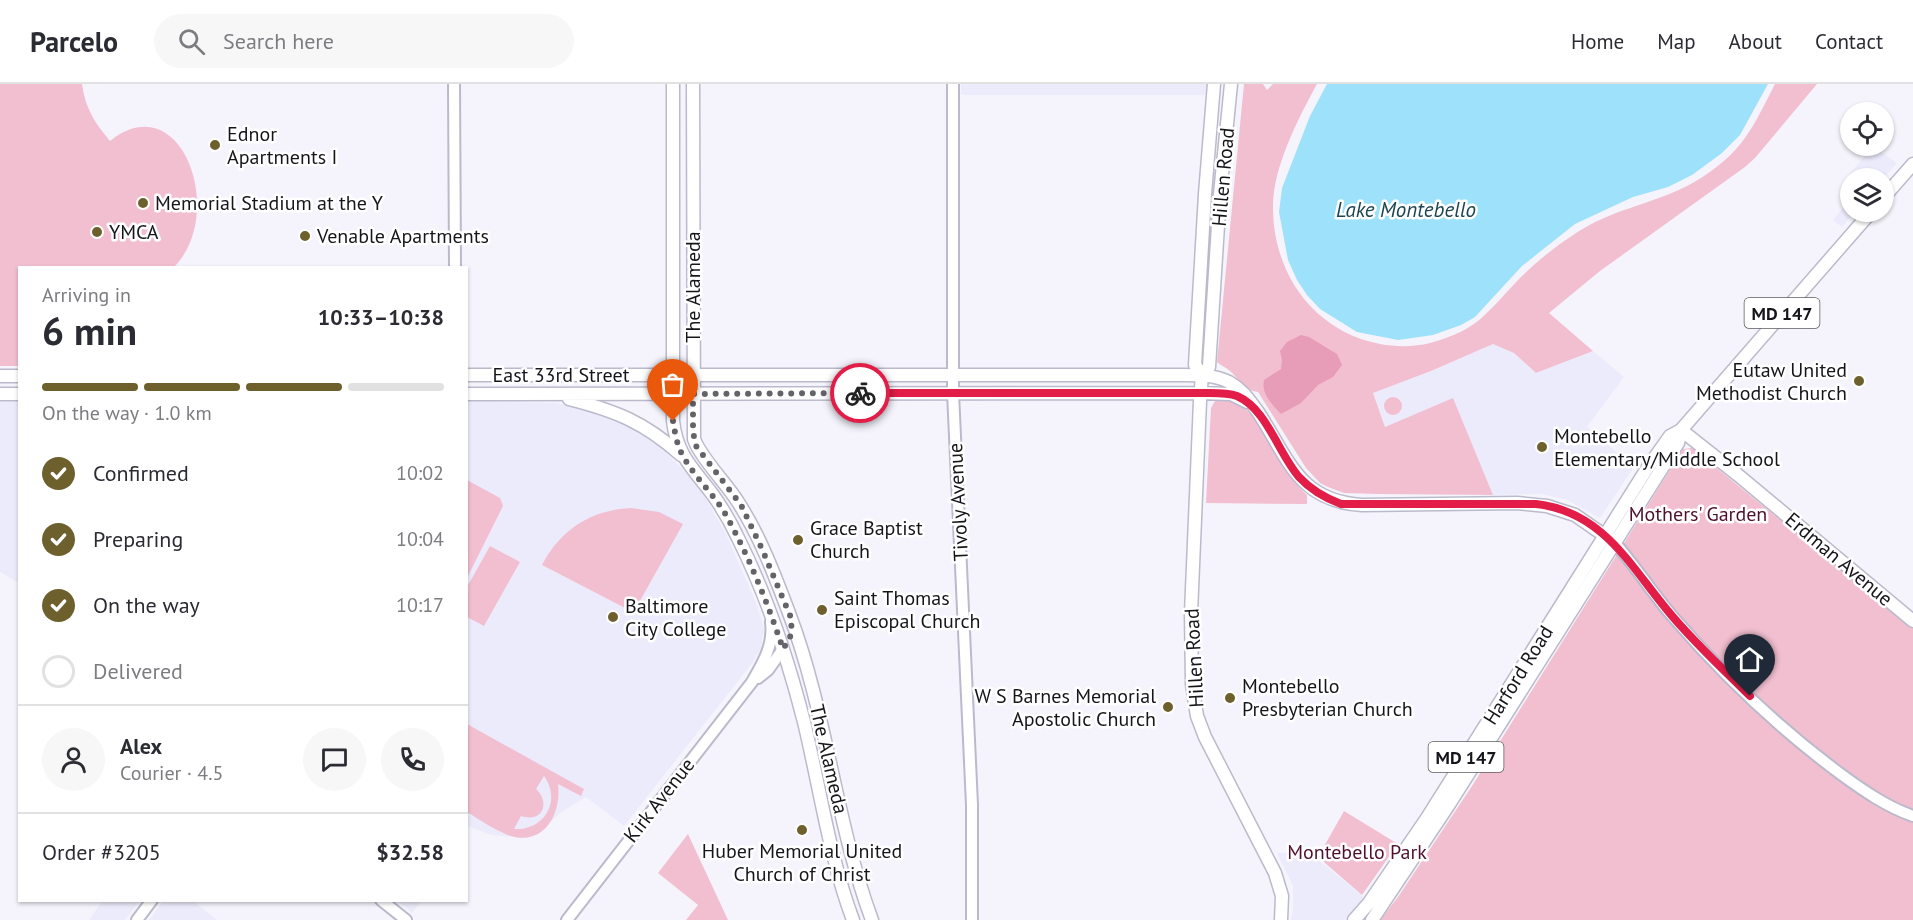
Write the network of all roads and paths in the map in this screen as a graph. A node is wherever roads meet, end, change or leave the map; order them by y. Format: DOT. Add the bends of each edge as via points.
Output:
graph roads {
  1 [pos="454,84"];
  2 [pos="673,84"];
  3 [pos="693,84"];
  4 [pos="953,84"];
  5 [pos="1214,84"];
  6 [pos="1231,84"];
  7 [pos="1913,164"];
  8 [pos="1894,186"];
  9 [pos="1862,222"];
  10 [pos="454,266"];
  11 [pos="0,375"];
  12 [pos="18,375"];
  13 [pos="468,375"];
  14 [pos="673,375"];
  15 [pos="693,375"];
  16 [pos="953,375"];
  17 [pos="1202,375"];
  18 [pos="953,393"];
  19 [pos="1200,393"];
  20 [pos="0,394"];
  21 [pos="18,394"];
  22 [pos="468,394"];
  23 [pos="538,394"];
  24 [pos="673,394"];
  25 [pos="693,394"];
  26 [pos="1255,408"];
  27 [pos="1681,430"];
  28 [pos="683,457"];
  29 [pos="1609,538"];
  30 [pos="768,606"];
  31 [pos="792,620"];
  32 [pos="1913,621"];
  33 [pos="783,649"];
  34 [pos="787,663"];
  35 [pos="768,670"];
  36 [pos="752,681"];
  37 [pos="1913,816"];
  38 [pos="150,902"];
  39 [pos="384,902"];
  40 [pos="137,920"];
  41 [pos="406,920"];
  42 [pos="567,920"];
  43 [pos="853,920"];
  44 [pos="872,920"];
  45 [pos="972,920"];
  46 [pos="1281,920"];
  47 [pos="1354,920"];
  48 [pos="1372,920"];
  1 -- 10 [label="street"];
  2 -- 14 [label="main road, The Alameda"];
  3 -- 15 [label="main road, The Alameda"];
  4 -- 16 [label="street, Tivoly Avenue"];
  5 -- 17 [label="main road, Hillen Road" via="1195,365"];
  6 -- 17 [label="main road, Hillen Road" via="1209,367"];
  7 -- 8 [label="main road"];
  9 -- 27 [label="main road, Harford Road / MD 147"];
  11 -- 12 [label="main road"];
  13 -- 14 [label="main road, East 33rd Street"];
  14 -- 15 [label="main road, East 33rd Street"];
  14 -- 24 [label="main road, The Alameda"];
  15 -- 16 [label="main road, East 33rd Street"];
  15 -- 25 [label="main road, The Alameda"];
  16 -- 17 [label="main road, East 33rd Street"];
  16 -- 18 [label="street, Tivoly Avenue"];
  17 -- 19 [label="main road, Hillen Road"];
  17 -- 26 [label="main road, East 33rd Street" via="1237,387"];
  18 -- 19 [label="main road, East 33rd Street"];
  18 -- 25 [label="main road, East 33rd Street"];
  18 -- 45 [label="street, Tivoly Avenue" via="972,805"];
  19 -- 26 [label="main road, East 33rd Street" via="1231,394"];
  19 -- 46 [label="main road, Hillen Road" via="1191,684 1205,738 1275,873 1282,896"];
  20 -- 21 [label="main road"];
  22 -- 23 [label="main road, East 33rd Street"];
  23 -- 24 [label="main road, East 33rd Street"];
  23 -- 28 [label="main road" via="594,405 632,419"];
  24 -- 25 [label="main road, East 33rd Street"];
  24 -- 28 [label="main road, The Alameda" via="674,428"];
  25 -- 31 [label="main road, The Alameda" via="696,446 741,505"];
  26 -- 29 [label="main road, East 33rd Street" via="1299,476 1313,491 1341,504 1544,505 1575,515"];
  27 -- 29 [label="main road, Harford Road / MD 147" via="1670,436 1648,467"];
  27 -- 32 [label="main road, Erdman Avenue"];
  28 -- 30 [label="main road, The Alameda" via="725,514"];
  29 -- 37 [label="street" via="1674,619 1780,726 1855,784"];
  29 -- 47 [label="main road, Harford Road / MD 147" via="1427,818"];
  29 -- 48 [label="main road, Harford Road / MD 147" via="1453,798"];
  30 -- 33 [label="main road, The Alameda"];
  30 -- 36 [label="street, Kirk Avenue" via="771,641"];
  31 -- 33 [label="main road" via="790,638"];
  31 -- 44 [label="main road, The Alameda" via="820,716 852,862"];
  33 -- 34 [label="main road, The Alameda"];
  33 -- 35 [label="street, Kirk Avenue"];
  34 -- 35 [label="street, Kirk Avenue"];
  34 -- 43 [label="main road, The Alameda" via="837,872"];
  35 -- 36 [label="street, Kirk Avenue"];
  36 -- 42 [label="street, Kirk Avenue"];
  38 -- 40 [label="street"];
  39 -- 41 [label="street"];
}
